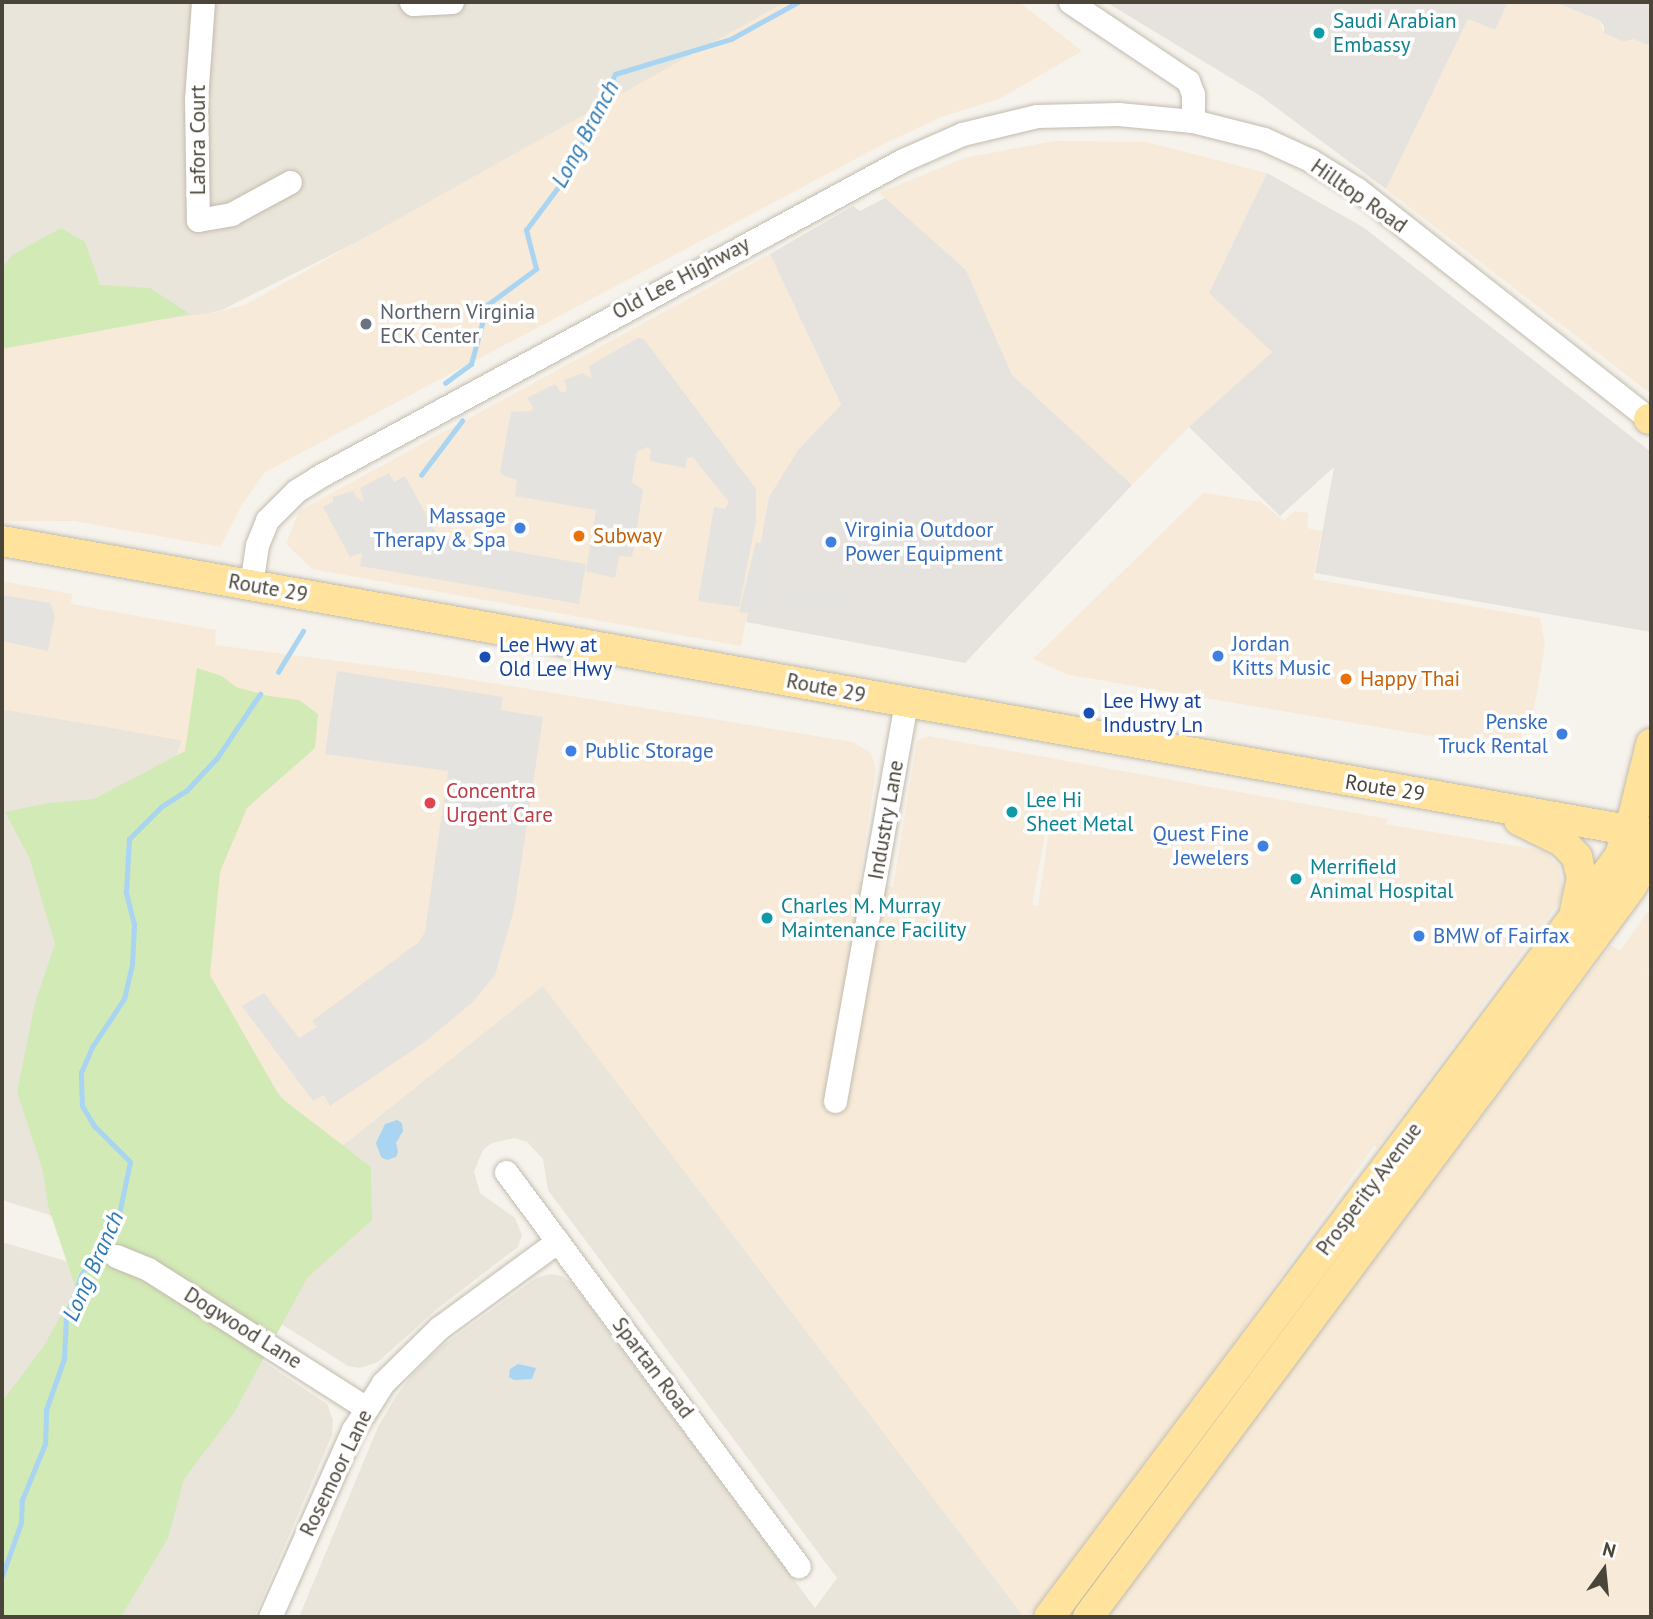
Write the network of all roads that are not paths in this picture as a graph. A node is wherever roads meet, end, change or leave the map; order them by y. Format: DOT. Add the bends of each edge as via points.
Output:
graph roads {
  1 [pos="204,2"];
  2 [pos="411,2"];
  3 [pos="452,2"];
  4 [pos="1070,2"];
  5 [pos="1193,121"];
  6 [pos="290,182"];
  7 [pos="1651,419"];
  8 [pos="2,541"];
  9 [pos="251,585"];
  10 [pos="906,703"];
  11 [pos="1651,744"];
  12 [pos="1487,805"];
  13 [pos="1641,832"];
  14 [pos="1651,854"];
  15 [pos="1566,927"];
  16 [pos="835,1101"];
  17 [pos="506,1172"];
  18 [pos="558,1241"];
  19 [pos="116,1256"];
  20 [pos="366,1408"];
  21 [pos="799,1566"];
  22 [pos="270,1617"];
  23 [pos="1049,1617"];
  24 [pos="1088,1617"];
  1 -- 6 [label="street, Lafora Court" via="196,99 198,219 231,215"];
  2 -- 3 [label="street"];
  4 -- 5 [label="street" via="1188,81"];
  5 -- 7 [label="street, Hilltop Road" via="1264,139 1331,172"];
  5 -- 9 [label="street, Old Lee Highway" via="1118,114 1037,116 961,134 927,148 635,302 296,491 267,520 257,545"];
  8 -- 9 [label="main road, Route 29"];
  9 -- 10 [label="main road, Route 29"];
  10 -- 12 [label="main road, Route 29"];
  10 -- 16 [label="street, Industry Lane"];
  11 -- 13 [label="main road, Prosperity Avenue"];
  12 -- 13 [label="main road, Route 29"];
  12 -- 15 [label="main road" via="1551,835 1577,857 1583,878 1581,895"];
  13 -- 15 [label="main road, Prosperity Avenue"];
  14 -- 24 [label="main road, Prosperity Avenue" via="1614,911"];
  15 -- 23 [label="main road, Prosperity Avenue"];
  17 -- 18 [label="street, Spartan Road"];
  18 -- 20 [label="street, Rosemoor Lane" via="439,1328 399,1366"];
  18 -- 21 [label="street, Spartan Road"];
  19 -- 20 [label="street, Dogwood Lane" via="148,1269"];
  20 -- 22 [label="street, Rosemoor Lane"];
}
